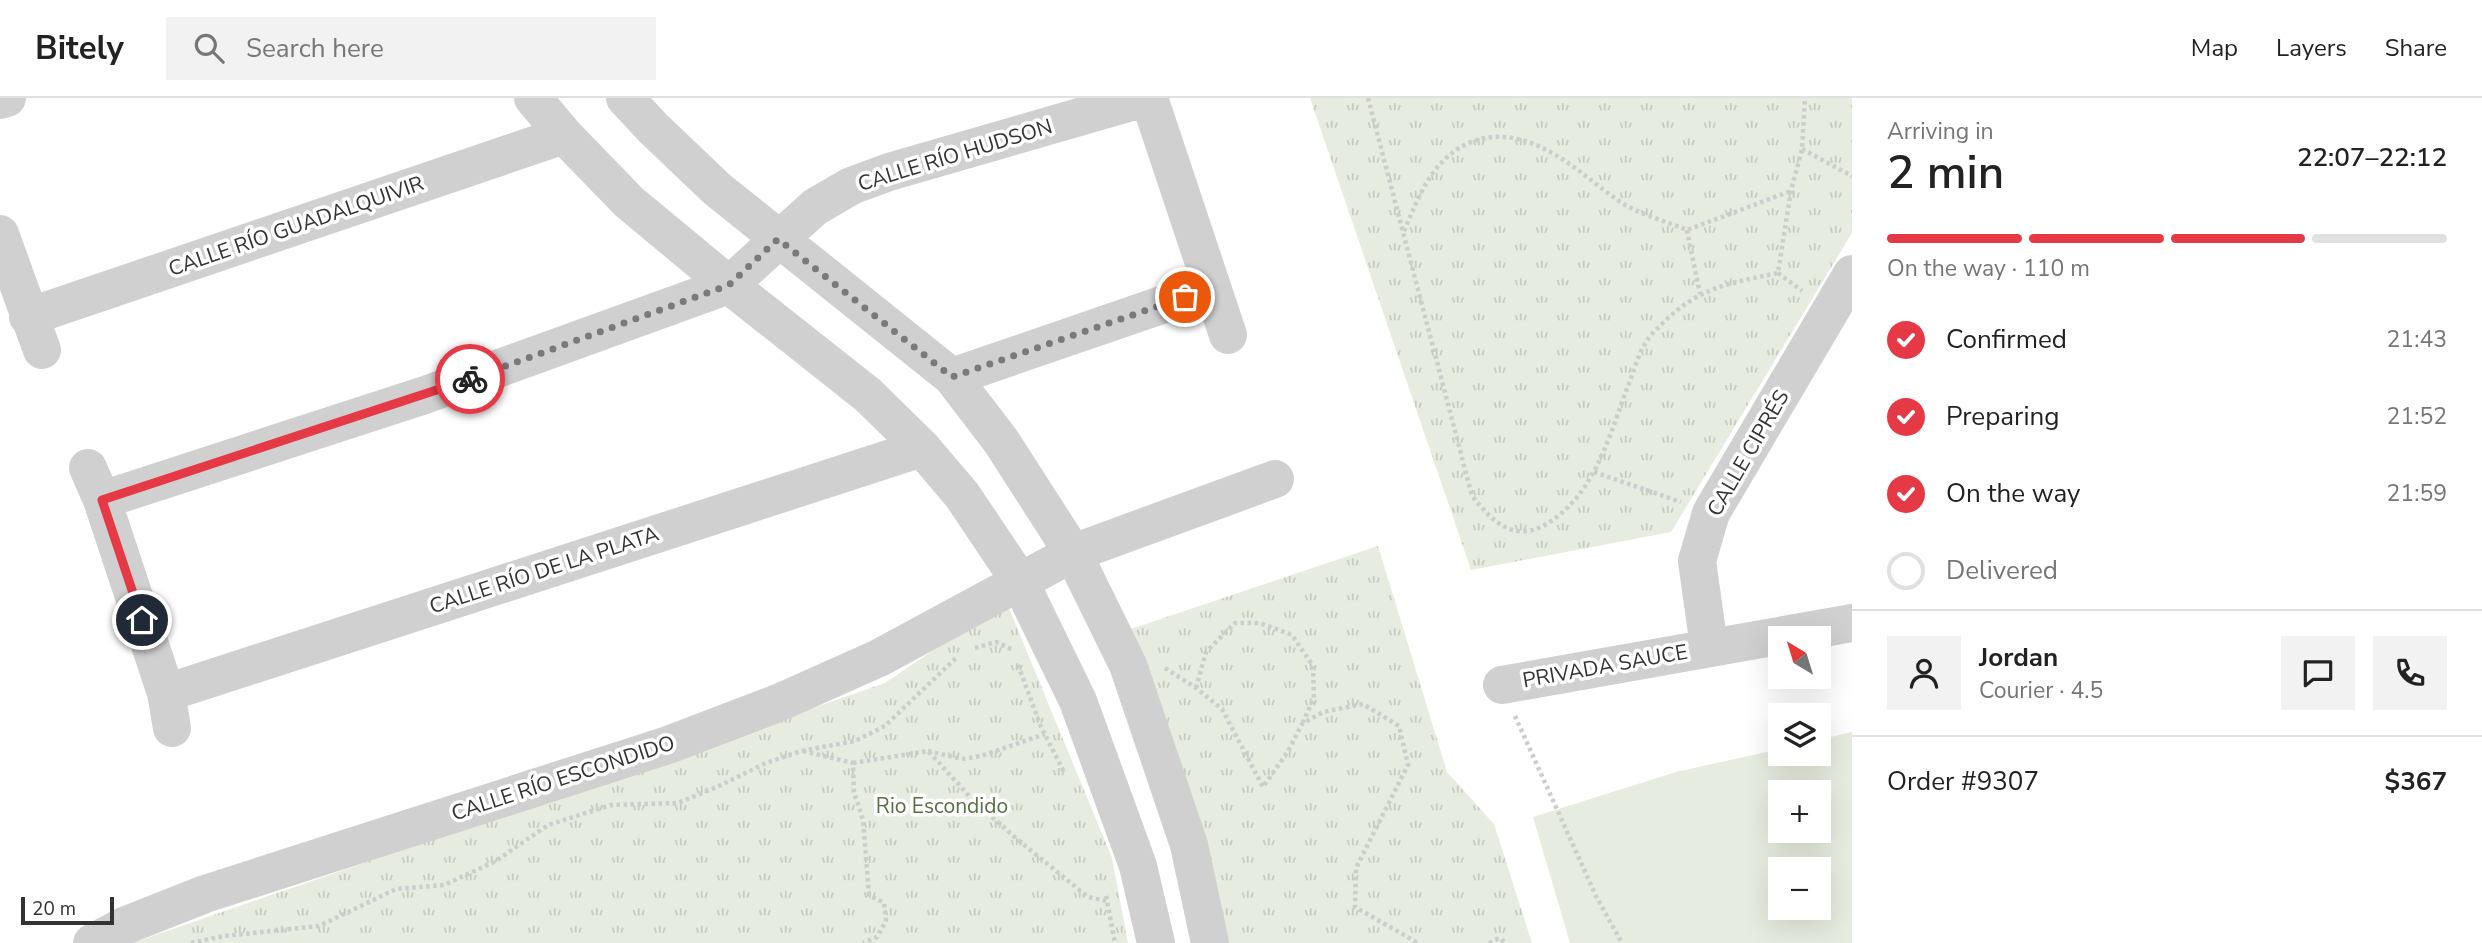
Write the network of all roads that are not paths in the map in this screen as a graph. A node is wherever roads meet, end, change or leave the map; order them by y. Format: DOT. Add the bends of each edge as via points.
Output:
graph roads {
  1 [pos="7,98"];
  2 [pos="533,98"];
  3 [pos="625,98"];
  4 [pos="1147,98"];
  5 [pos="0,100"];
  6 [pos="564,135"];
  7 [pos="0,234"];
  8 [pos="778,239"];
  9 [pos="1852,274"];
  10 [pos="729,285"];
  11 [pos="1211,288"];
  12 [pos="1228,335"];
  13 [pos="952,377"];
  14 [pos="922,448"];
  15 [pos="1275,479"];
  16 [pos="1073,553"];
  17 [pos="1019,580"];
  18 [pos="1852,623"];
  19 [pos="1709,647"];
  20 [pos="1502,685"];
  21 [pos="92,943"];
  22 [pos="1156,943"];
  23 [pos="1210,943"];
  1 -- 5 [label="street"];
  2 -- 6 [label="street"];
  3 -- 8 [label="street" via="716,189"];
  4 -- 8 [label="street, CALLE RÍO HUDSON" via="864,181 815,206"];
  4 -- 11 [label="street"];
  6 -- 7 [label="street, CALLE RÍO GUADALQUIVIR" via="35,333"];
  6 -- 10 [label="street" via="629,202"];
  8 -- 10 [label="street, CALLE RÍO HUDSON"];
  8 -- 13 [label="street"];
  9 -- 19 [label="street, CALLE CIPRÉS" via="1712,513 1697,561"];
  10 -- 14 [label="street" via="868,395"];
  10 -- 14 [label="street, CALLE RÍO DE LA PLATA" via="425,395 95,484 169,710"];
  11 -- 12 [label="street"];
  11 -- 13 [label="street"];
  13 -- 16 [label="street" via="1001,441"];
  14 -- 17 [label="street" via="962,495"];
  15 -- 16 [label="street, CALLE RÍO ESCONDIDO"];
  16 -- 17 [label="street, CALLE RÍO ESCONDIDO"];
  16 -- 23 [label="street" via="1128,665 1161,758 1189,845"];
  17 -- 21 [label="street, CALLE RÍO ESCONDIDO" via="879,658 778,703 668,745 205,894"];
  17 -- 22 [label="street" via="1078,701 1112,789 1138,866"];
  18 -- 19 [label="street, PRIVADA SAUCE"];
  19 -- 20 [label="street, PRIVADA SAUCE"];
}
